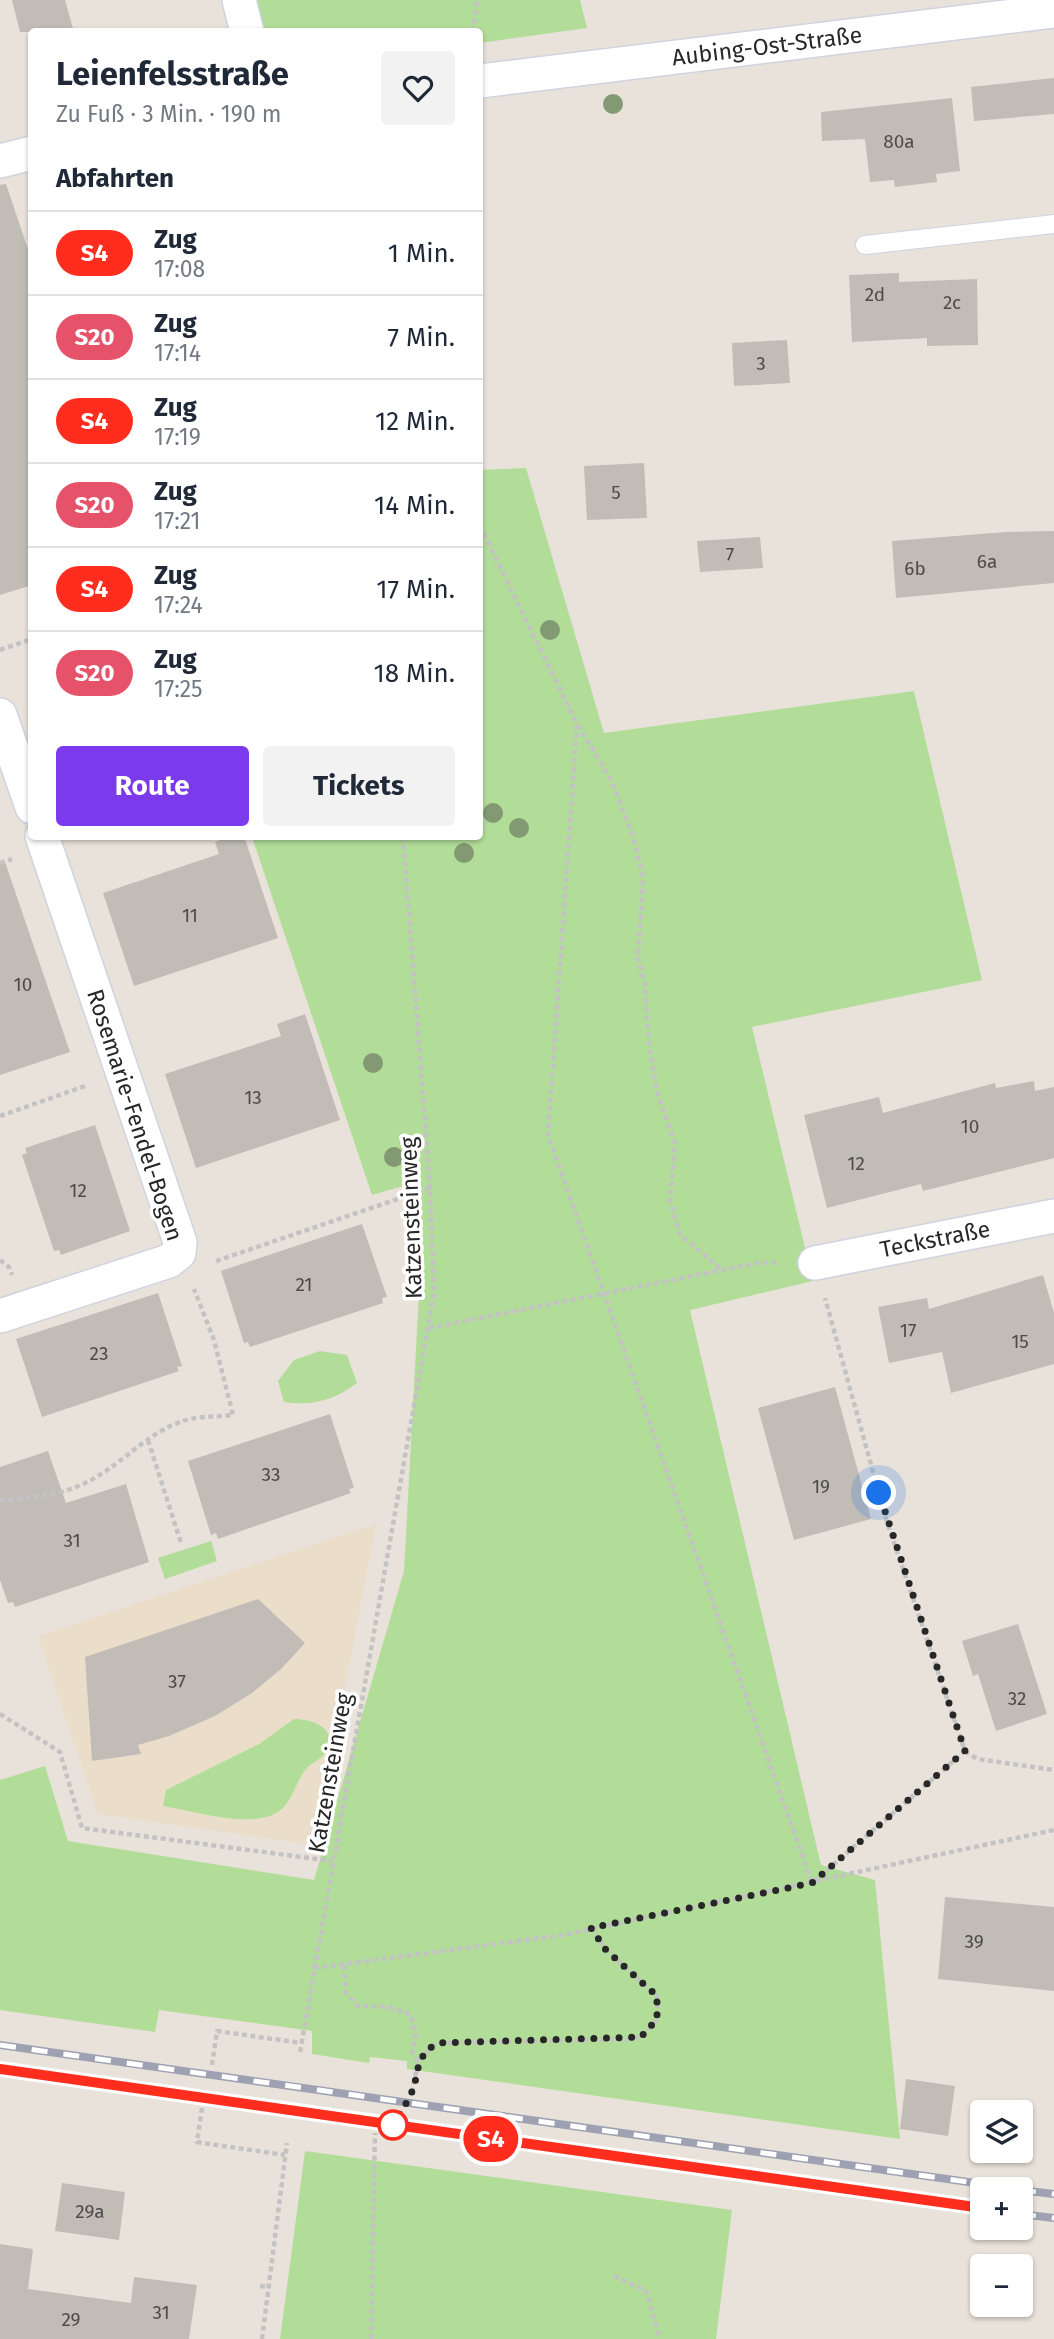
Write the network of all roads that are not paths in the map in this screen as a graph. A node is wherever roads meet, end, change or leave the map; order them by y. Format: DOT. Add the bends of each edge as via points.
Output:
graph roads {
  1 [pos="239,0"];
  2 [pos="1054,11"];
  3 [pos="246,28"];
  4 [pos="483,81"];
  5 [pos="28,154"];
  6 [pos="0,161"];
  7 [pos="1054,224"];
  8 [pos="865,245"];
  9 [pos="0,715"];
  10 [pos="28,796"];
  11 [pos="43,840"];
  12 [pos="1054,1216"];
  13 [pos="815,1263"];
  14 [pos="0,1316"];
  1 -- 3 [label="street"];
  2 -- 4 [label="street, Aubing-Ost-Straße"];
  5 -- 6 [label="street"];
  7 -- 8 [label="lane"];
  9 -- 10 [label="street"];
  11 -- 14 [label="street, Rosemarie-Fendel-Bogen" via="180,1242 179,1253 169,1261"];
  12 -- 13 [label="street, Teckstraße"];
}
